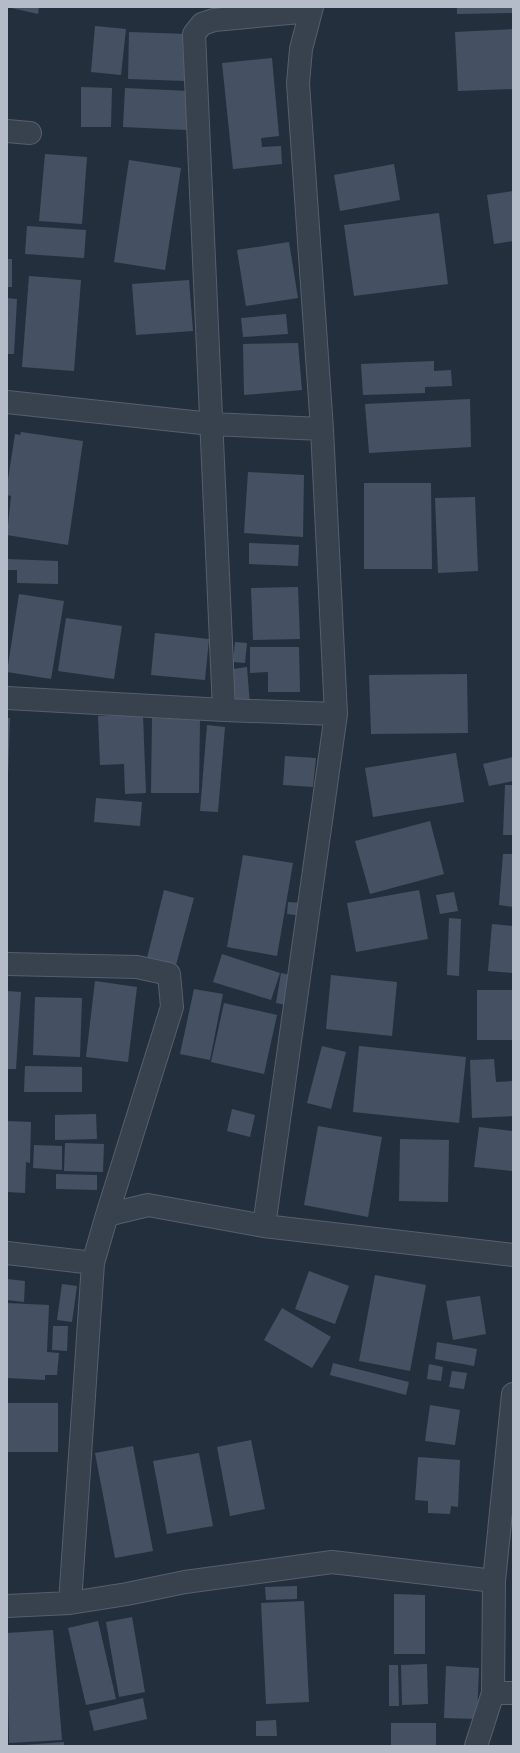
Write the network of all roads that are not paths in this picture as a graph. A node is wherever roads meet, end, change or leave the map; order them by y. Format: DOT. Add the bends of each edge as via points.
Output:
graph roads {
  1 [pos="312,9"];
  2 [pos="7,131"];
  3 [pos="30,133"];
  4 [pos="7,402"];
  5 [pos="211,424"];
  6 [pos="322,429"];
  7 [pos="7,698"];
  8 [pos="224,710"];
  9 [pos="336,714"];
  10 [pos="7,964"];
  11 [pos="107,1215"];
  12 [pos="264,1226"];
  13 [pos="7,1253"];
  14 [pos="513,1255"];
  15 [pos="93,1263"];
  16 [pos="513,1394"];
  17 [pos="494,1581"];
  18 [pos="70,1603"];
  19 [pos="7,1606"];
  20 [pos="503,1693"];
  21 [pos="476,1746"];
  1 -- 5 [label="street" via="214,20 202,24 194,34"];
  1 -- 6 [label="street" via="301,49 298,83"];
  2 -- 3 [label="street"];
  4 -- 5 [label="street"];
  5 -- 6 [label="street"];
  5 -- 8 [label="street"];
  6 -- 9 [label="street"];
  7 -- 8 [label="street"];
  8 -- 9 [label="street"];
  9 -- 12 [label="street"];
  10 -- 11 [label="street" via="137,967 169,974 172,1007"];
  11 -- 12 [label="street" via="148,1205"];
  11 -- 15 [label="street"];
  12 -- 14 [label="street"];
  13 -- 15 [label="street"];
  15 -- 18 [label="street"];
  16 -- 17 [label="street"];
  17 -- 18 [label="street" via="332,1562 186,1582"];
  17 -- 20 [label="street"];
  18 -- 19 [label="street"];
  20 -- 21 [label="street"];
}
